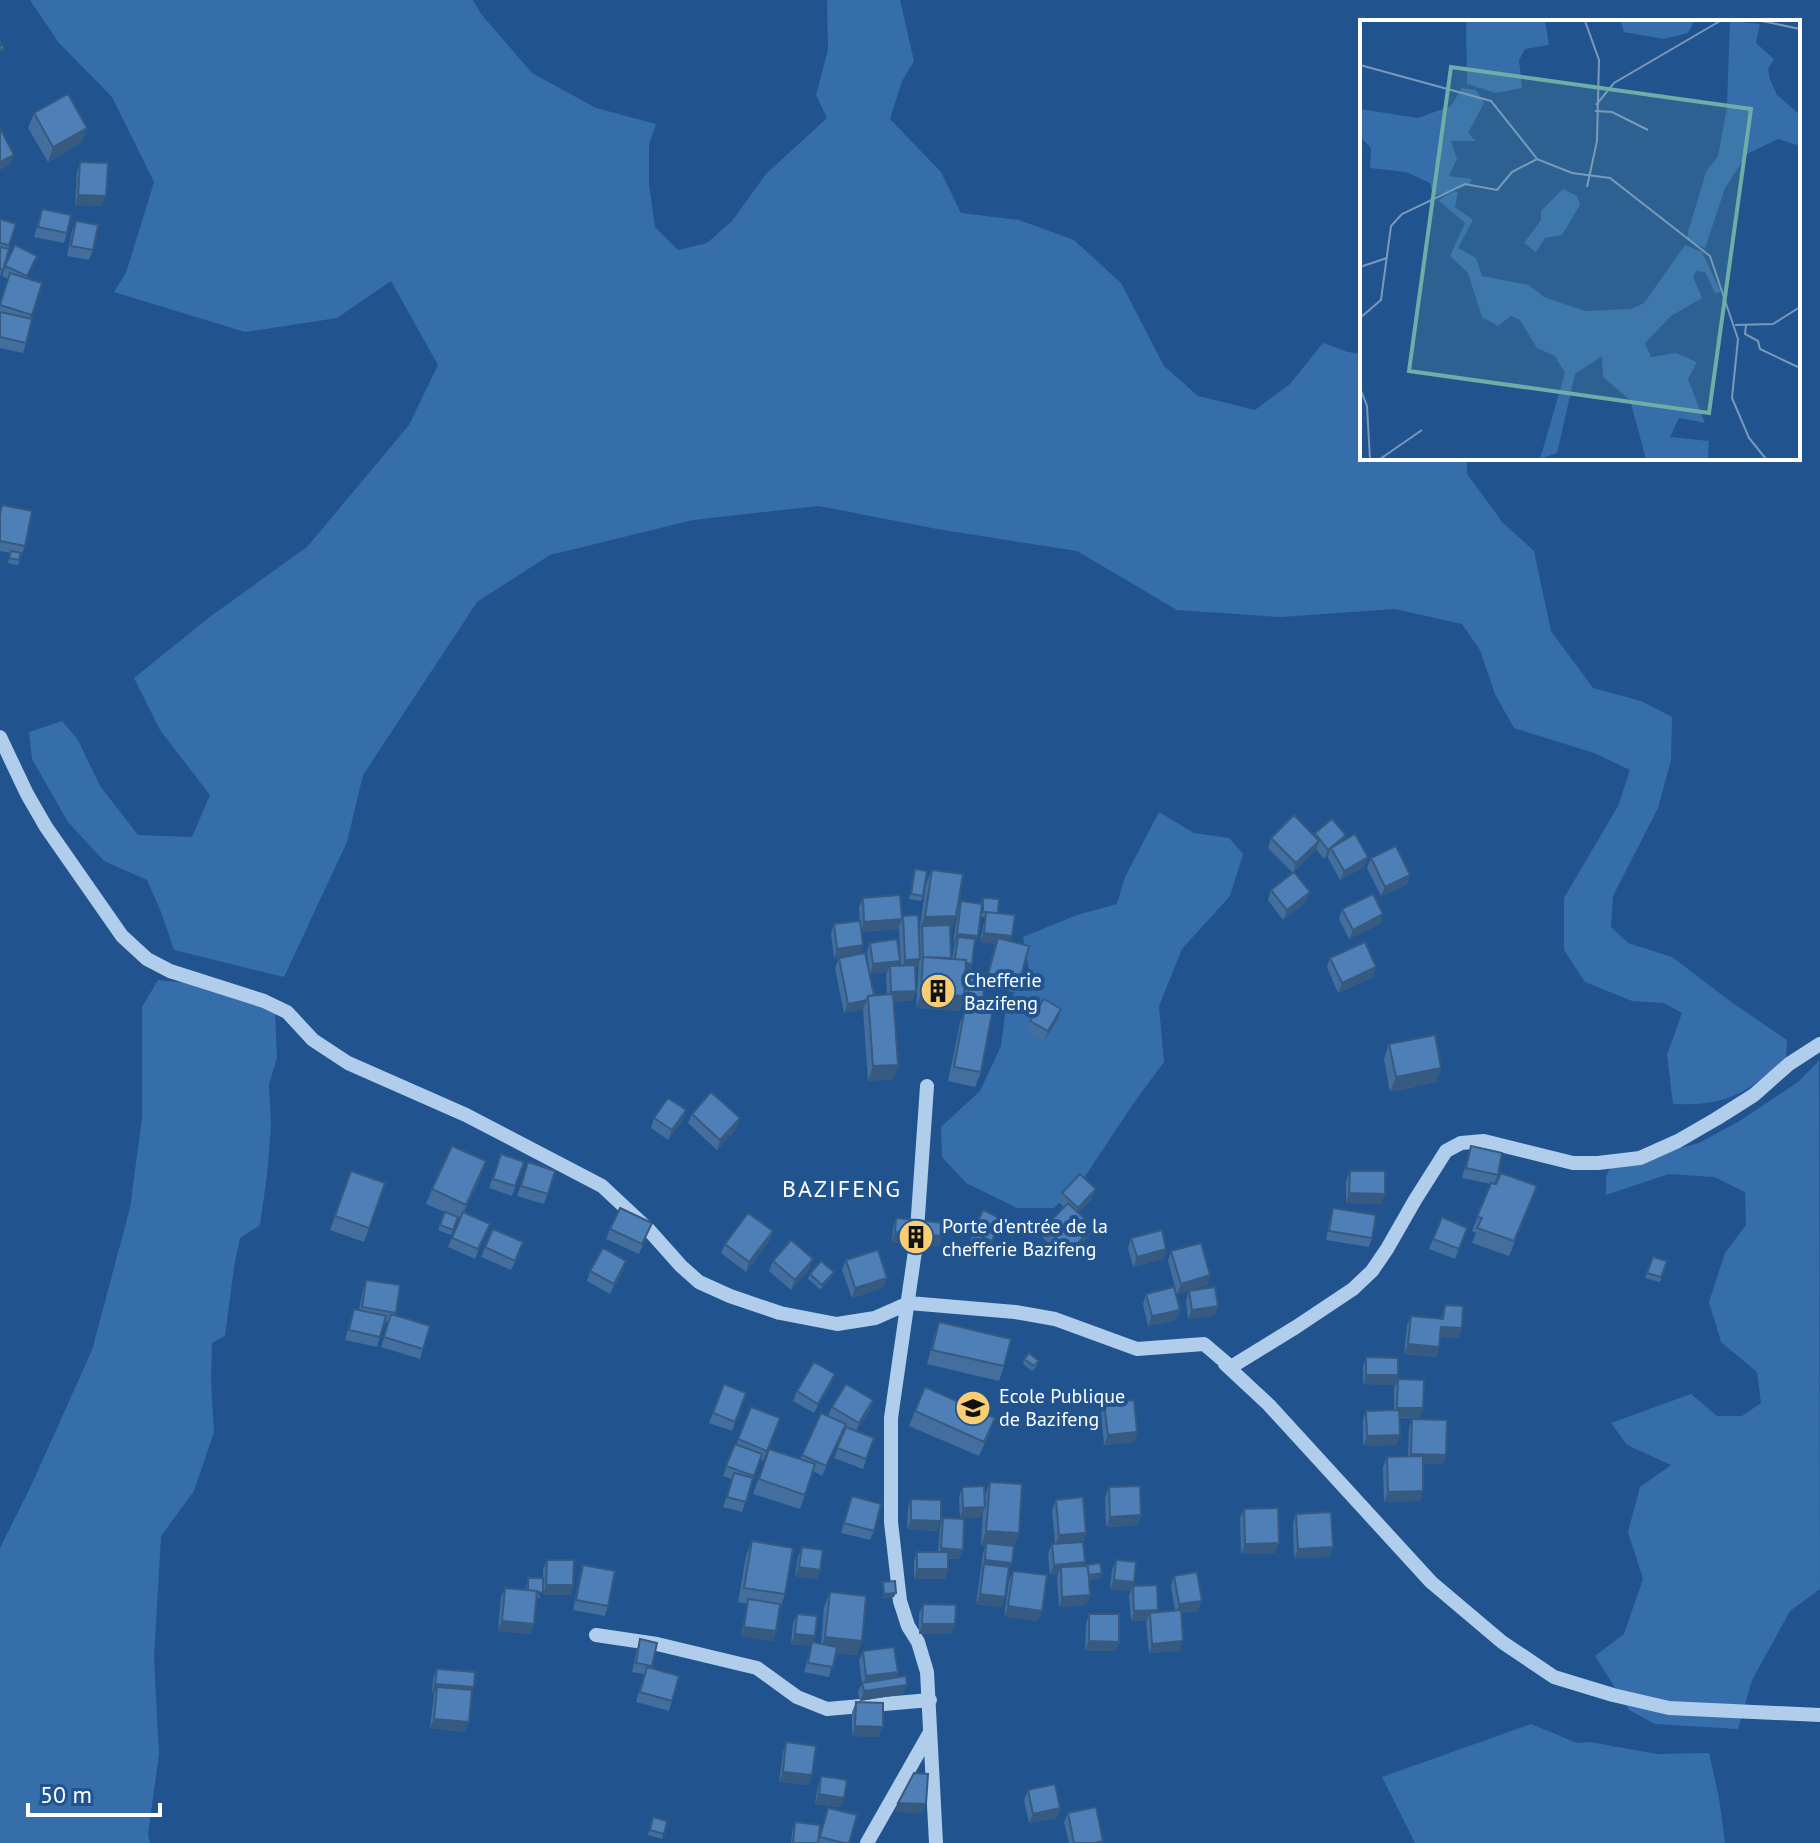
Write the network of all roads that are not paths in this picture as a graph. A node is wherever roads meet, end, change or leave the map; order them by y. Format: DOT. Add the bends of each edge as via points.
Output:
graph roads {
  1 [pos="0,737"];
  2 [pos="1820,1044"];
  3 [pos="927,1086"];
  4 [pos="909,1303"];
  5 [pos="1204,1344"];
  6 [pos="596,1635"];
  7 [pos="930,1700"];
  8 [pos="1820,1715"];
  9 [pos="929,1733"];
  10 [pos="867,1843"];
  11 [pos="936,1843"];
  1 -- 4 [label="street" via="46,827 122,936 147,959 287,1012 313,1040 348,1063 466,1115 602,1186 699,1282 730,1296 837,1324 875,1318"];
  2 -- 5 [label="street" via="1754,1095 1640,1158 1573,1163 1484,1141 1461,1143 1446,1151 1387,1249 1353,1289 1231,1367"];
  3 -- 4 [label="street"];
  4 -- 5 [label="street" via="1055,1319 1137,1349"];
  4 -- 7 [label="street" via="891,1418 891,1522 900,1601 918,1642"];
  5 -- 8 [label="street" via="1269,1405 1431,1582 1502,1642 1554,1677 1669,1708"];
  6 -- 7 [label="street" via="757,1668 797,1697 827,1709"];
  7 -- 9 [label="street"];
  9 -- 10 [label="street"];
  9 -- 11 [label="street"];
}
